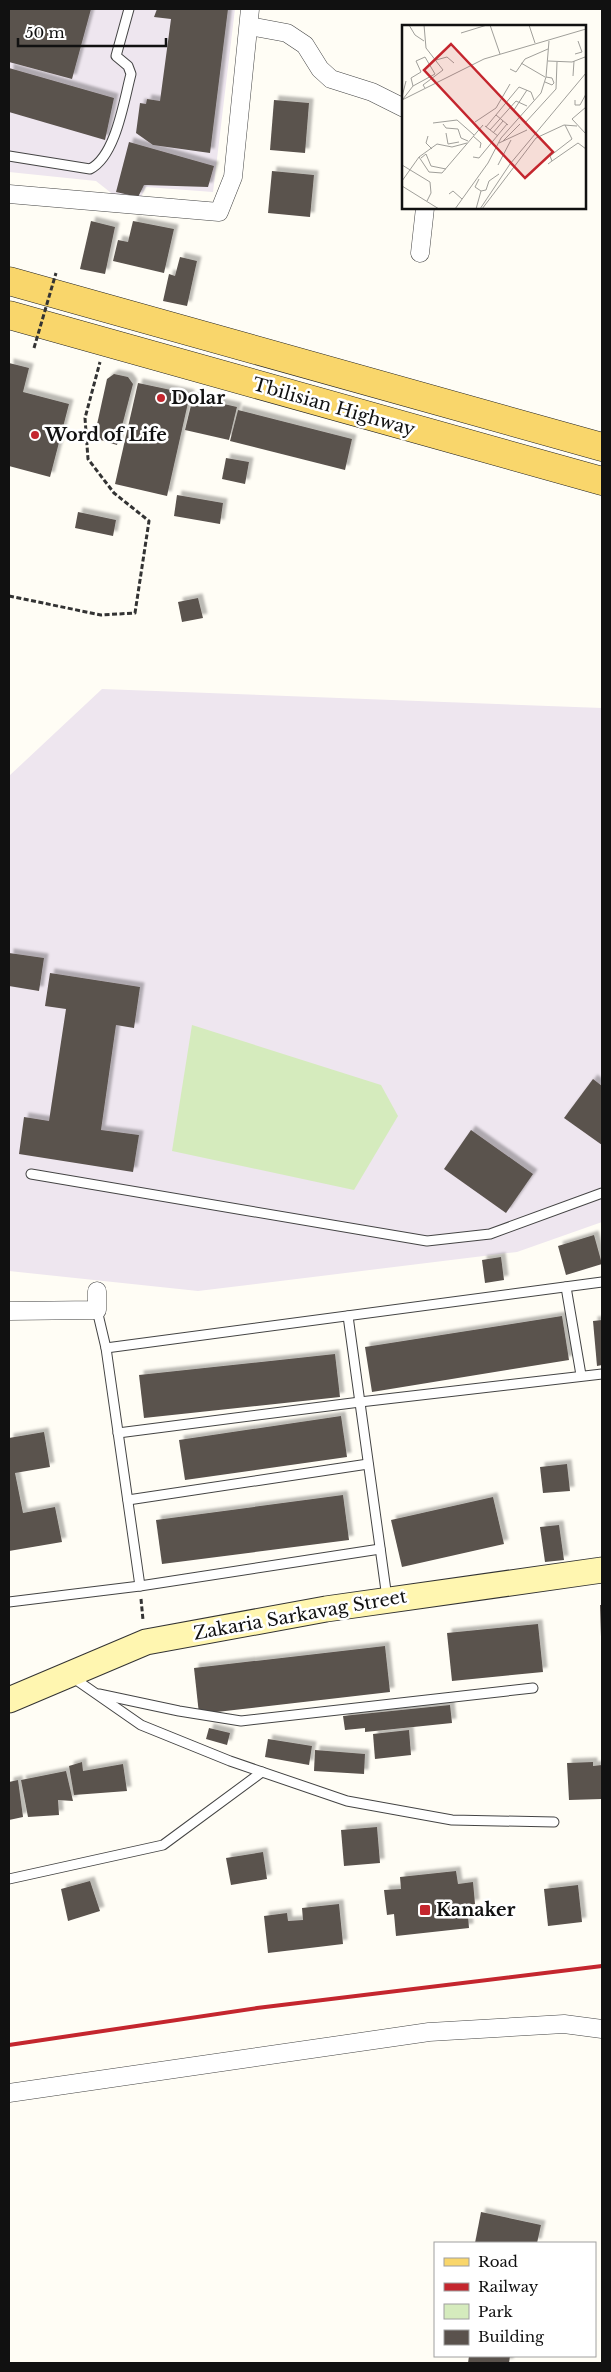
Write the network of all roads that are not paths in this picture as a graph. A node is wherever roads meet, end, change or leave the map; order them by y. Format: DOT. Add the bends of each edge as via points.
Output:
graph roads {
  1 [pos="129,9"];
  2 [pos="250,17"];
  3 [pos="402,107"];
  4 [pos="9,156"];
  5 [pos="9,194"];
  6 [pos="425,209"];
  7 [pos="420,253"];
  8 [pos="9,281"];
  9 [pos="9,315"];
  10 [pos="602,447"];
  11 [pos="602,481"];
  12 [pos="31,1174"];
  13 [pos="602,1193"];
  14 [pos="602,1282"];
  15 [pos="566,1287"];
  16 [pos="97,1291"];
  17 [pos="97,1310"];
  18 [pos="9,1311"];
  19 [pos="348,1316"];
  20 [pos="106,1348"];
  21 [pos="581,1374"];
  22 [pos="602,1374"];
  23 [pos="360,1402"];
  24 [pos="118,1434"];
  25 [pos="368,1464"];
  26 [pos="128,1500"];
  27 [pos="380,1549"];
  28 [pos="602,1570"];
  29 [pos="140,1586"];
  30 [pos="388,1600"];
  31 [pos="9,1602"];
  32 [pos="69,1675"];
  33 [pos="533,1688"];
  34 [pos="94,1692"];
  35 [pos="9,1700"];
  36 [pos="262,1772"];
  37 [pos="554,1822"];
  38 [pos="9,1879"];
  39 [pos="602,2029"];
  40 [pos="9,2093"];
  1 -- 4 [label="lane" via="116,56 128,66 131,74 116,132 104,158 90,170"];
  2 -- 3 [label="street" via="287,33 305,45 331,79 372,92"];
  2 -- 5 [label="street" via="233,177 220,212"];
  6 -- 7 [label="street"];
  8 -- 10 [label="main road, Tbilisian Highway"];
  9 -- 11 [label="main road, Tbilisian Highway"];
  12 -- 13 [label="lane" via="427,1240 490,1234"];
  14 -- 15 [label="lane"];
  15 -- 19 [label="lane"];
  15 -- 21 [label="lane"];
  16 -- 17 [label="street"];
  17 -- 18 [label="street"];
  17 -- 20 [label="lane"];
  19 -- 20 [label="lane"];
  19 -- 23 [label="lane"];
  20 -- 24 [label="lane"];
  21 -- 22 [label="lane"];
  21 -- 23 [label="lane"];
  23 -- 24 [label="lane"];
  23 -- 25 [label="lane"];
  24 -- 26 [label="lane"];
  25 -- 26 [label="lane"];
  25 -- 27 [label="lane"];
  26 -- 29 [label="lane"];
  27 -- 29 [label="lane"];
  27 -- 30 [label="lane"];
  28 -- 30 [label="main road, Zakaria Sarkavag Street"];
  29 -- 31 [label="lane"];
  30 -- 32 [label="main road, Zakaria Sarkavag Street" via="326,1608 146,1642"];
  32 -- 34 [label="lane"];
  32 -- 35 [label="main road, Zakaria Sarkavag Street"];
  33 -- 34 [label="lane" via="241,1721"];
  34 -- 36 [label="lane" via="141,1725"];
  36 -- 37 [label="lane" via="347,1801 452,1820"];
  36 -- 38 [label="lane" via="163,1845"];
  39 -- 40 [label="street" via="564,2024 429,2032"];
}
